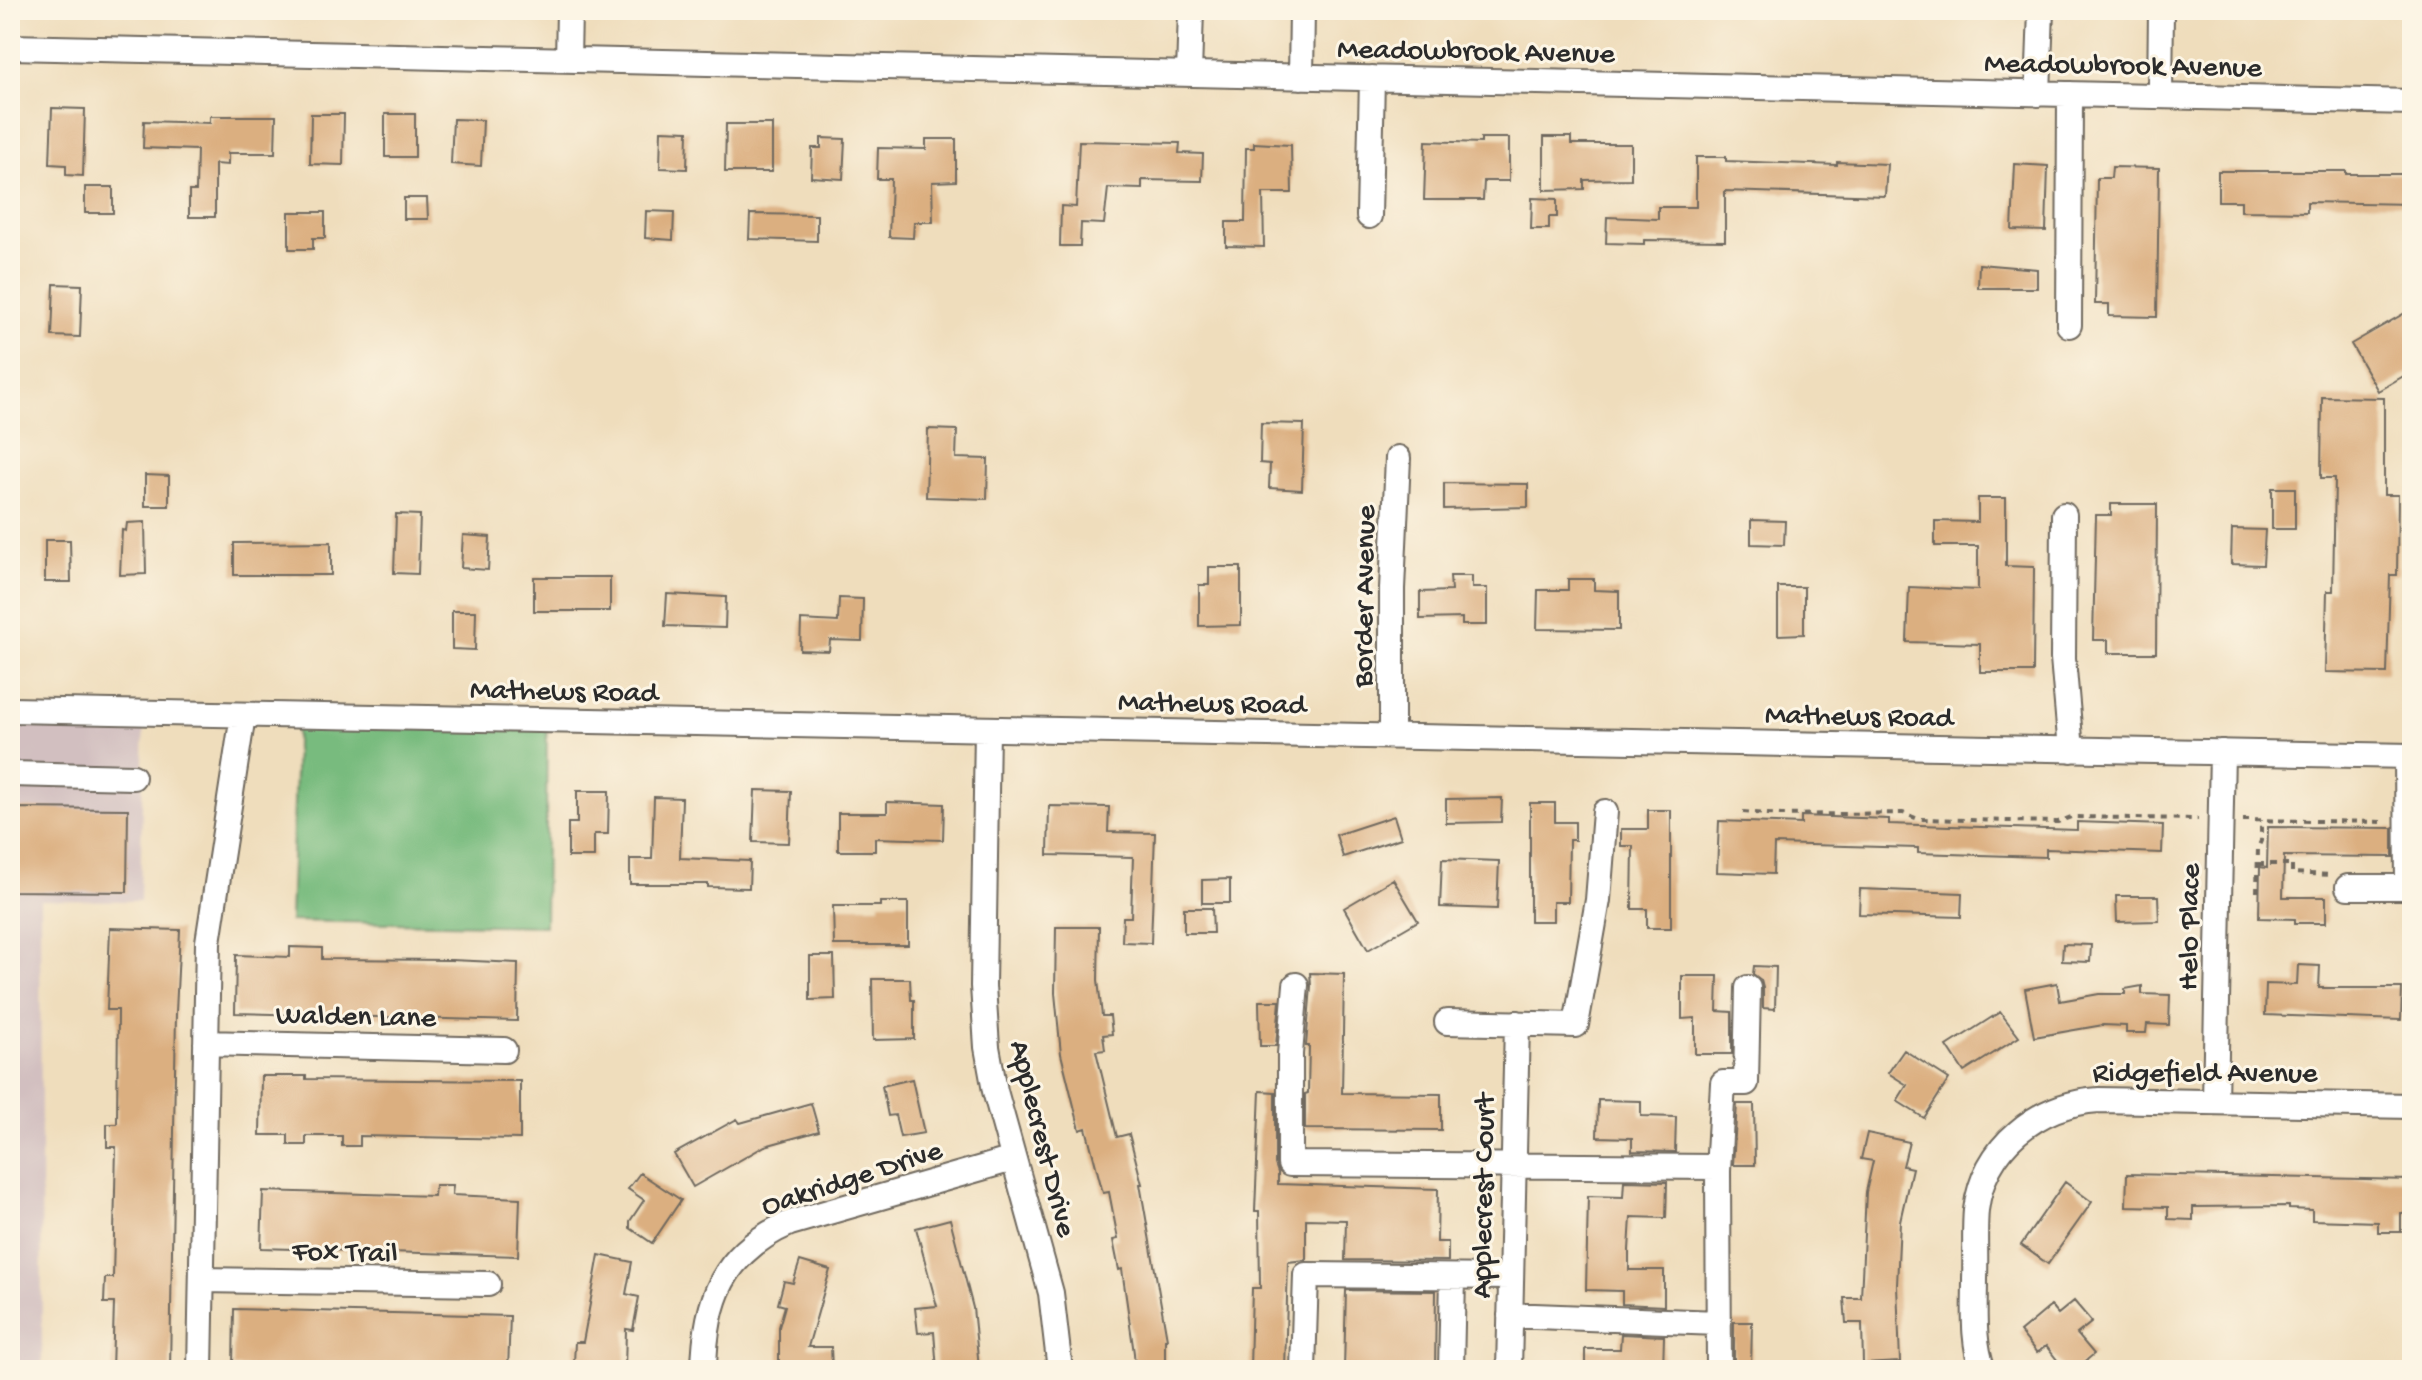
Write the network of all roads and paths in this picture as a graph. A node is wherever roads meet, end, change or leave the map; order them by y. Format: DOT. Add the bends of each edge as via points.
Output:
graph roads {
  1 [pos="569,10"];
  2 [pos="1191,10"];
  3 [pos="1302,10"];
  4 [pos="2041,10"];
  5 [pos="2161,10"];
  6 [pos="10,47"];
  7 [pos="568,60"];
  8 [pos="1189,74"];
  9 [pos="1301,77"];
  10 [pos="1372,78"];
  11 [pos="2038,94"];
  12 [pos="2070,94"];
  13 [pos="2160,96"];
  14 [pos="2412,102"];
  15 [pos="1369,216"];
  16 [pos="2069,325"];
  17 [pos="1398,458"];
  18 [pos="2064,515"];
  19 [pos="10,710"];
  20 [pos="243,715"];
  21 [pos="987,729"];
  22 [pos="1392,736"];
  23 [pos="2071,750"];
  24 [pos="2222,752"];
  25 [pos="2410,756"];
  26 [pos="10,774"];
  27 [pos="133,777"];
  28 [pos="1605,812"];
  29 [pos="1743,812"];
  30 [pos="2220,820"];
  31 [pos="2261,820"];
  32 [pos="2408,822"];
  33 [pos="2258,864"];
  34 [pos="2348,887"];
  35 [pos="2410,888"];
  36 [pos="2257,892"];
  37 [pos="1296,985"];
  38 [pos="1748,988"];
  39 [pos="1447,1022"];
  40 [pos="1517,1023"];
  41 [pos="206,1043"];
  42 [pos="504,1050"];
  43 [pos="2215,1102"];
  44 [pos="2412,1106"];
  45 [pos="1013,1159"];
  46 [pos="1513,1164"];
  47 [pos="1718,1167"];
  48 [pos="1453,1277"];
  49 [pos="1511,1277"];
  50 [pos="202,1280"];
  51 [pos="488,1284"];
  52 [pos="1510,1315"];
  53 [pos="1718,1323"];
  54 [pos="200,1370"];
  55 [pos="704,1370"];
  56 [pos="1060,1370"];
  57 [pos="1303,1370"];
  58 [pos="1451,1370"];
  59 [pos="1509,1370"];
  60 [pos="1719,1370"];
  61 [pos="1983,1370"];
  1 -- 7 [label="street"];
  2 -- 8 [label="street"];
  3 -- 9 [label="street"];
  4 -- 11 [label="street"];
  5 -- 13 [label="street"];
  6 -- 7 [label="street, Meadowbrook Avenue"];
  7 -- 8 [label="street, Meadowbrook Avenue"];
  8 -- 9 [label="street, Meadowbrook Avenue"];
  9 -- 10 [label="street, Meadowbrook Avenue"];
  10 -- 11 [label="street, Meadowbrook Avenue"];
  10 -- 15 [label="street"];
  11 -- 12 [label="street, Meadowbrook Avenue"];
  12 -- 13 [label="street, Meadowbrook Avenue"];
  12 -- 16 [label="street"];
  13 -- 14 [label="street, Meadowbrook Avenue"];
  17 -- 22 [label="street, Border Avenue"];
  18 -- 23 [label="street" via="2063,658"];
  19 -- 20 [label="street, Mathews Road"];
  20 -- 21 [label="street, Mathews Road"];
  20 -- 41 [label="street" via="208,942"];
  21 -- 22 [label="street, Mathews Road"];
  21 -- 45 [label="street, Applecrest Drive" via="983,986 987,1047"];
  22 -- 23 [label="street, Mathews Road"];
  23 -- 24 [label="street, Mathews Road"];
  24 -- 25 [label="street, Mathews Road"];
  24 -- 30 [label="street, Helo Place"];
  25 -- 32 [label="street"];
  26 -- 27 [label="street"];
  28 -- 40 [label="street" via="1598,900 1576,1025"];
  29 -- 30 [label="path" via="1903,813 1918,819 2058,822 2071,817"];
  30 -- 31 [label="path"];
  30 -- 43 [label="street, Helo Place"];
  31 -- 32 [label="path"];
  31 -- 33 [label="path"];
  32 -- 35 [label="street"];
  33 -- 34 [label="path" via="2292,864 2292,873 2348,876"];
  33 -- 36 [label="path"];
  34 -- 35 [label="street"];
  37 -- 46 [label="street" via="1290,1164"];
  38 -- 47 [label="street" via="1746,1083 1723,1083"];
  39 -- 40 [label="street"];
  40 -- 46 [label="street, Applecrest Court"];
  41 -- 42 [label="street, Walden Lane"];
  41 -- 50 [label="street"];
  43 -- 44 [label="street, Ridgefield Avenue"];
  43 -- 61 [label="street, Ridgefield Avenue" via="2099,1100 2066,1105 2032,1120 2011,1138 1993,1160 1976,1209 1975,1331"];
  45 -- 55 [label="street, Oakridge Drive" via="790,1223 757,1240 729,1268 715,1293"];
  45 -- 56 [label="street, Applecrest Drive" via="1051,1293"];
  46 -- 47 [label="street"];
  46 -- 49 [label="street, Applecrest Court"];
  47 -- 53 [label="street"];
  48 -- 49 [label="street"];
  48 -- 57 [label="street" via="1306,1275"];
  48 -- 58 [label="street"];
  49 -- 52 [label="street, Applecrest Court"];
  50 -- 51 [label="street, Fox Trail"];
  50 -- 54 [label="street"];
  52 -- 53 [label="street"];
  52 -- 59 [label="street, Applecrest Court"];
  53 -- 60 [label="street"];
}
